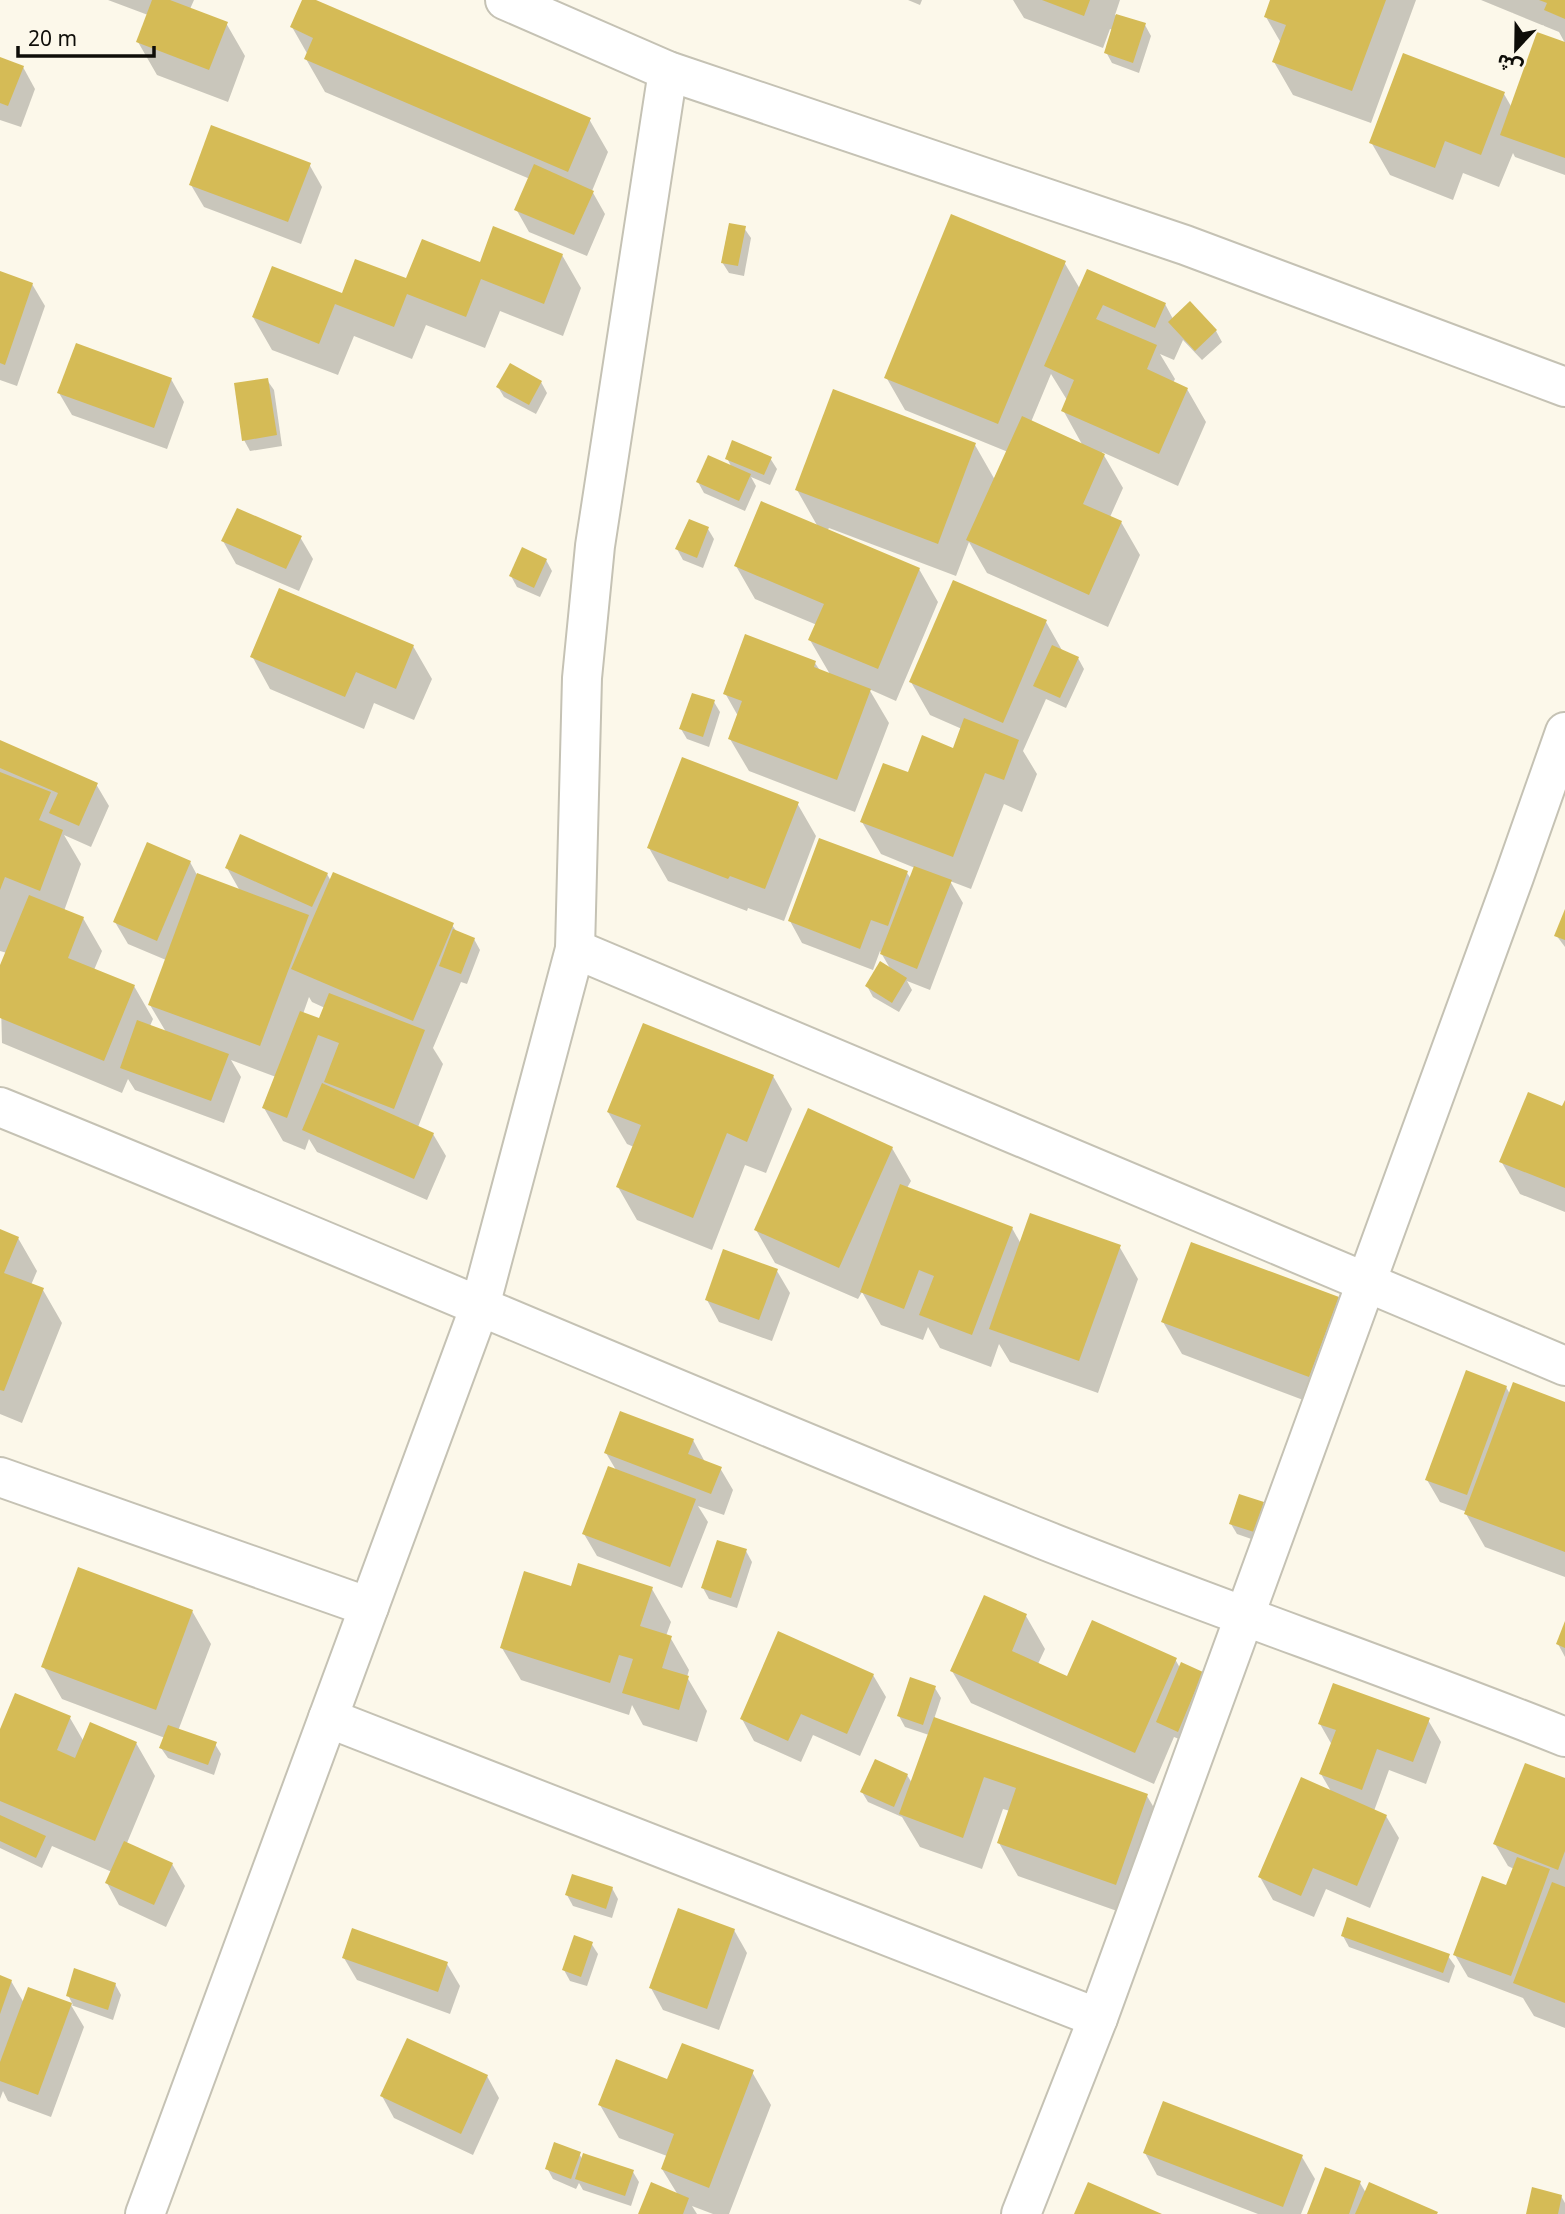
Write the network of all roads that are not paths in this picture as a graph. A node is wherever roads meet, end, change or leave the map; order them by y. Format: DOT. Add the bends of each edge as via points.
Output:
graph roads {
  1 [pos="505,0"];
  2 [pos="668,71"];
  3 [pos="1565,387"];
  4 [pos="1565,732"];
  5 [pos="575,949"];
  6 [pos="0,1107"];
  7 [pos="1366,1281"];
  8 [pos="480,1306"];
  9 [pos="1565,1366"];
  10 [pos="0,1477"];
  11 [pos="369,1607"];
  12 [pos="1244,1618"];
  13 [pos="328,1718"];
  14 [pos="1565,1737"];
  15 [pos="1098,2018"];
  16 [pos="145,2214"];
  17 [pos="1021,2214"];
  1 -- 2 [label="street"];
  2 -- 3 [label="street" via="1185,245"];
  2 -- 5 [label="street" via="595,546 582,678"];
  4 -- 7 [label="street"];
  5 -- 7 [label="street"];
  5 -- 8 [label="street"];
  6 -- 8 [label="street"];
  7 -- 9 [label="street"];
  7 -- 12 [label="street"];
  8 -- 11 [label="street"];
  8 -- 12 [label="street" via="865,1468"];
  10 -- 11 [label="street"];
  11 -- 13 [label="street"];
  12 -- 14 [label="street"];
  12 -- 15 [label="street"];
  13 -- 15 [label="street"];
  13 -- 16 [label="street"];
  15 -- 17 [label="street"];
}
